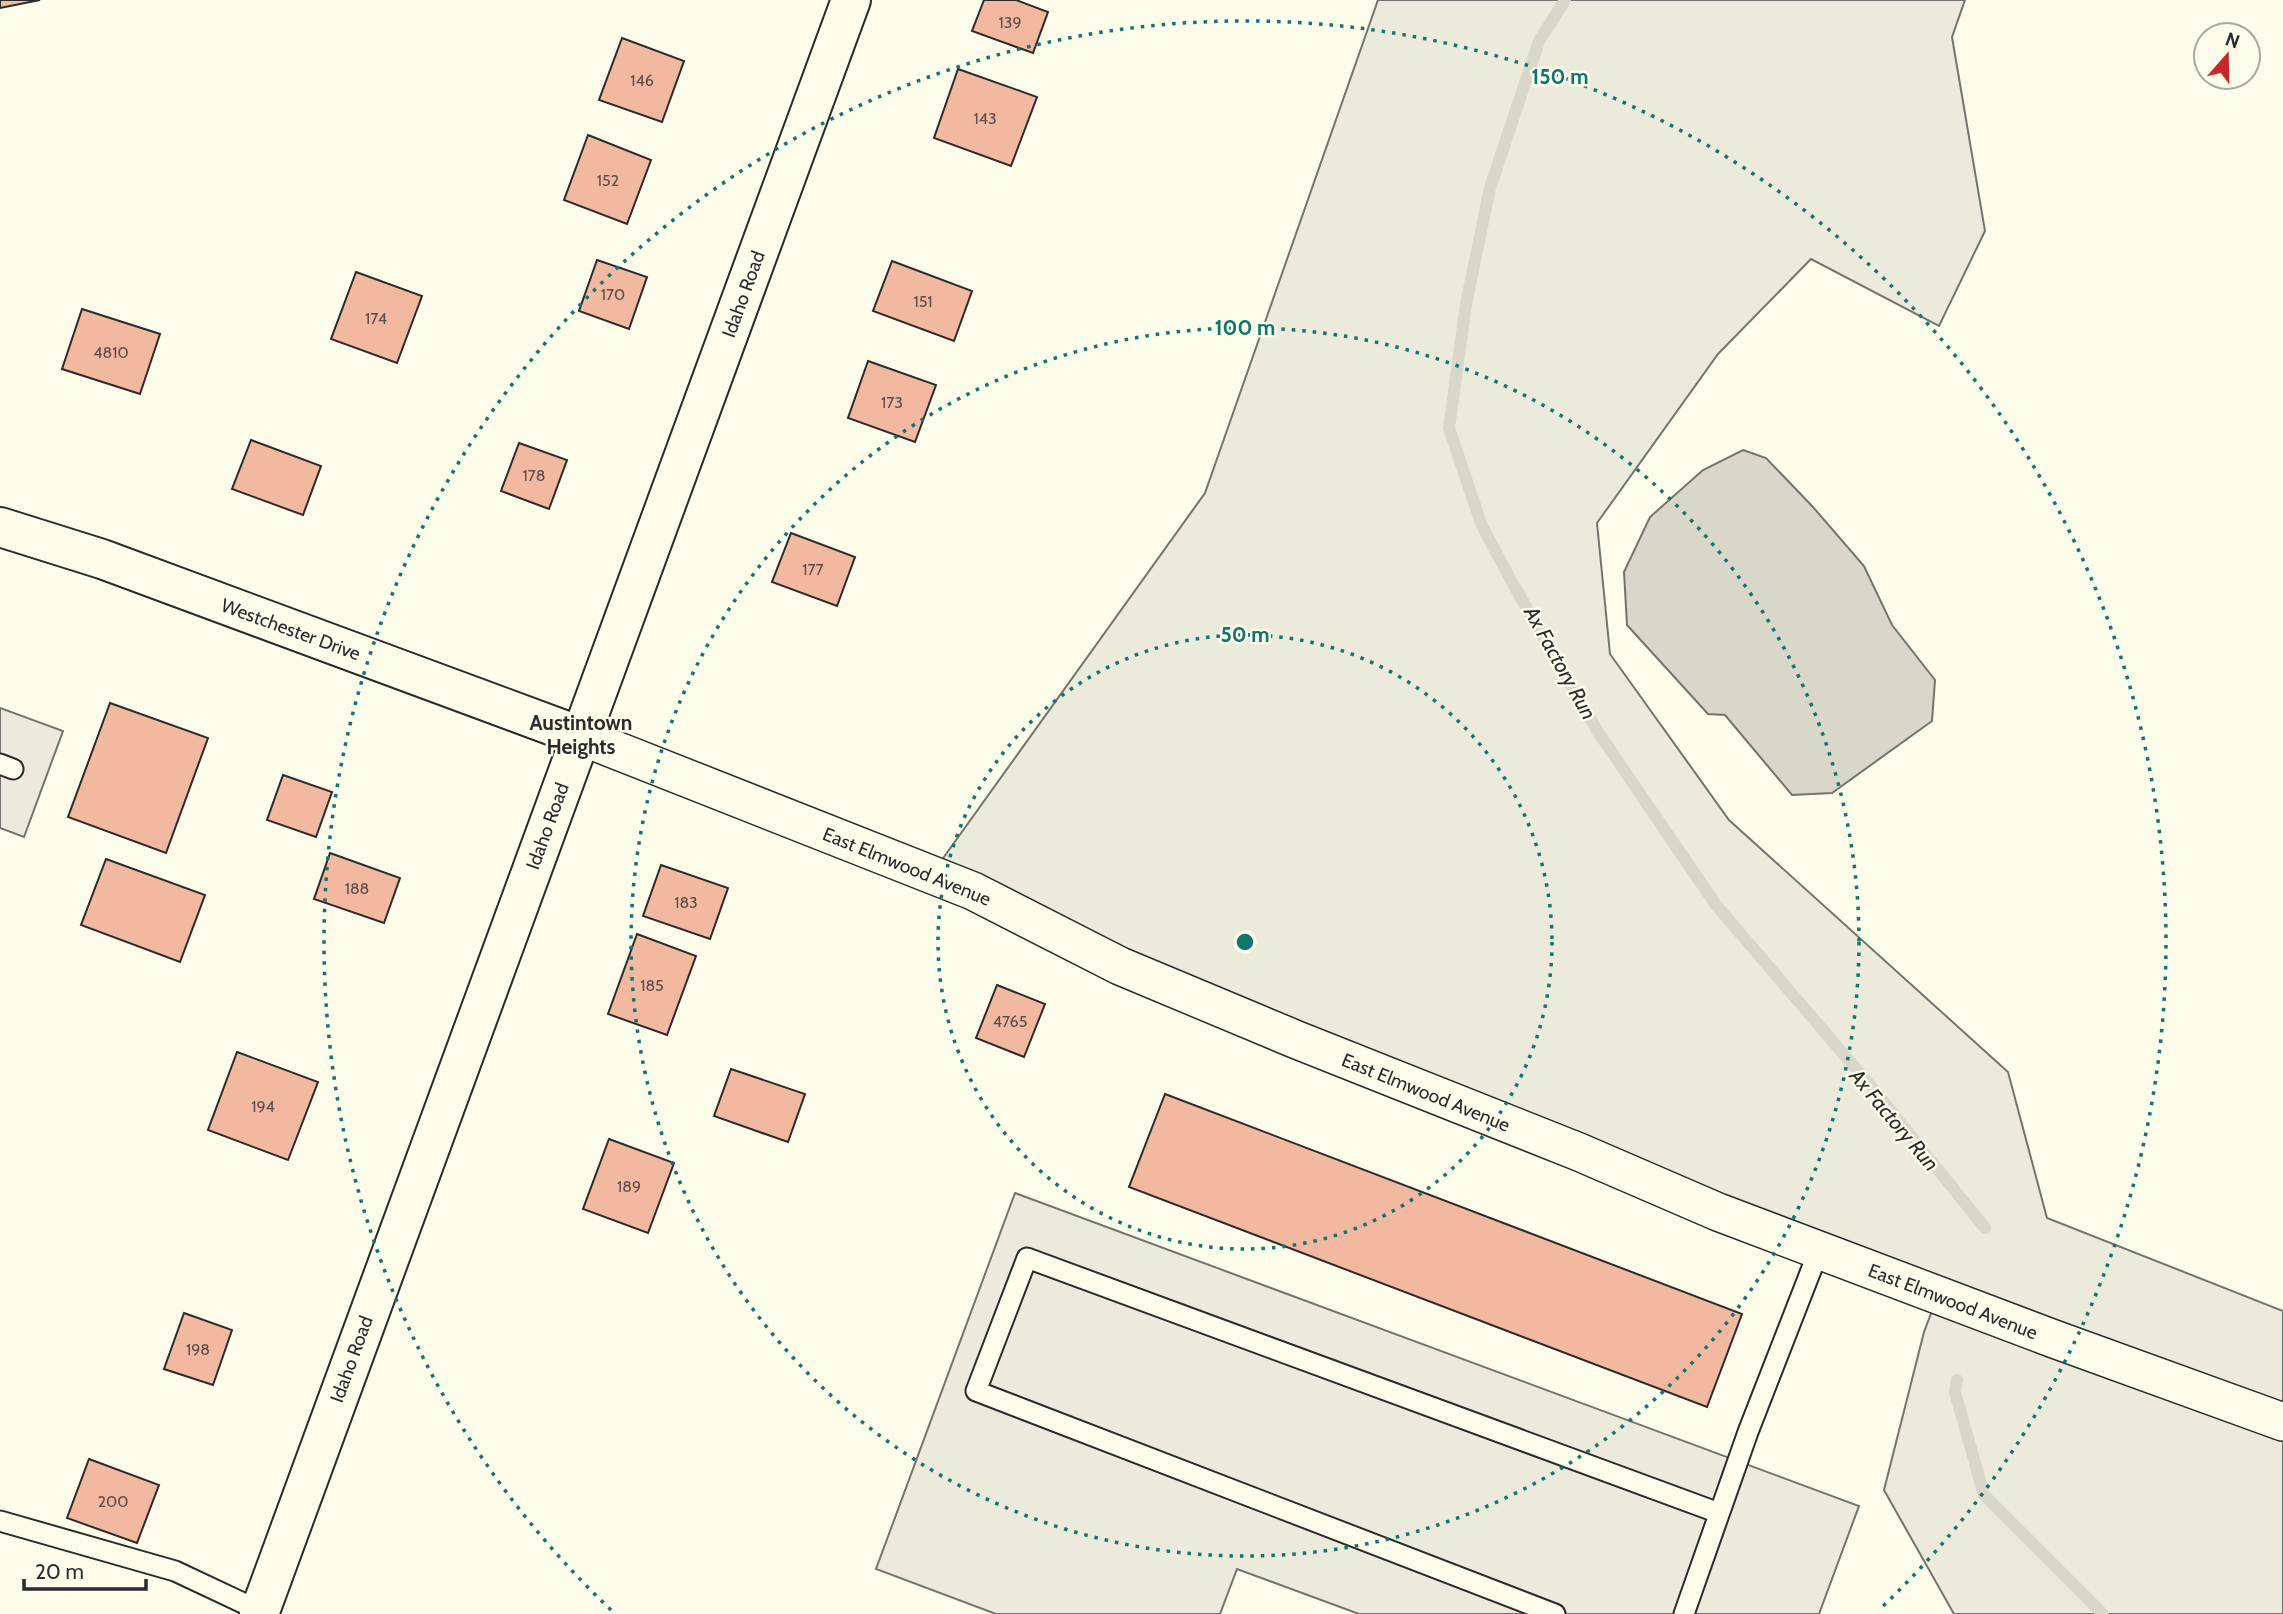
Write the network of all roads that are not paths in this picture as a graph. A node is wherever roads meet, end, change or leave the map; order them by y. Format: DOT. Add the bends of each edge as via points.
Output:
graph roads {
  1 [pos="851,0"];
  2 [pos="0,527"];
  3 [pos="580,736"];
  4 [pos="1819,1250"];
  5 [pos="2283,1422"];
  6 [pos="1720,1513"];
  7 [pos="0,1521"];
  8 [pos="263,1613"];
  9 [pos="1555,1614"];
  10 [pos="1684,1614"];
  1 -- 3 [label="street, Idaho Road"];
  2 -- 3 [label="street, Westchester Drive" via="102,559"];
  3 -- 4 [label="street, East Elmwood Avenue" via="973,891 1120,966"];
  3 -- 8 [label="street, Idaho Road"];
  4 -- 5 [label="street, East Elmwood Avenue"];
  4 -- 6 [label="lane"];
  6 -- 9 [label="lane" via="1027,1258 976,1391"];
  6 -- 10 [label="lane"];
  7 -- 8 [label="lane" via="175,1571"];
}
